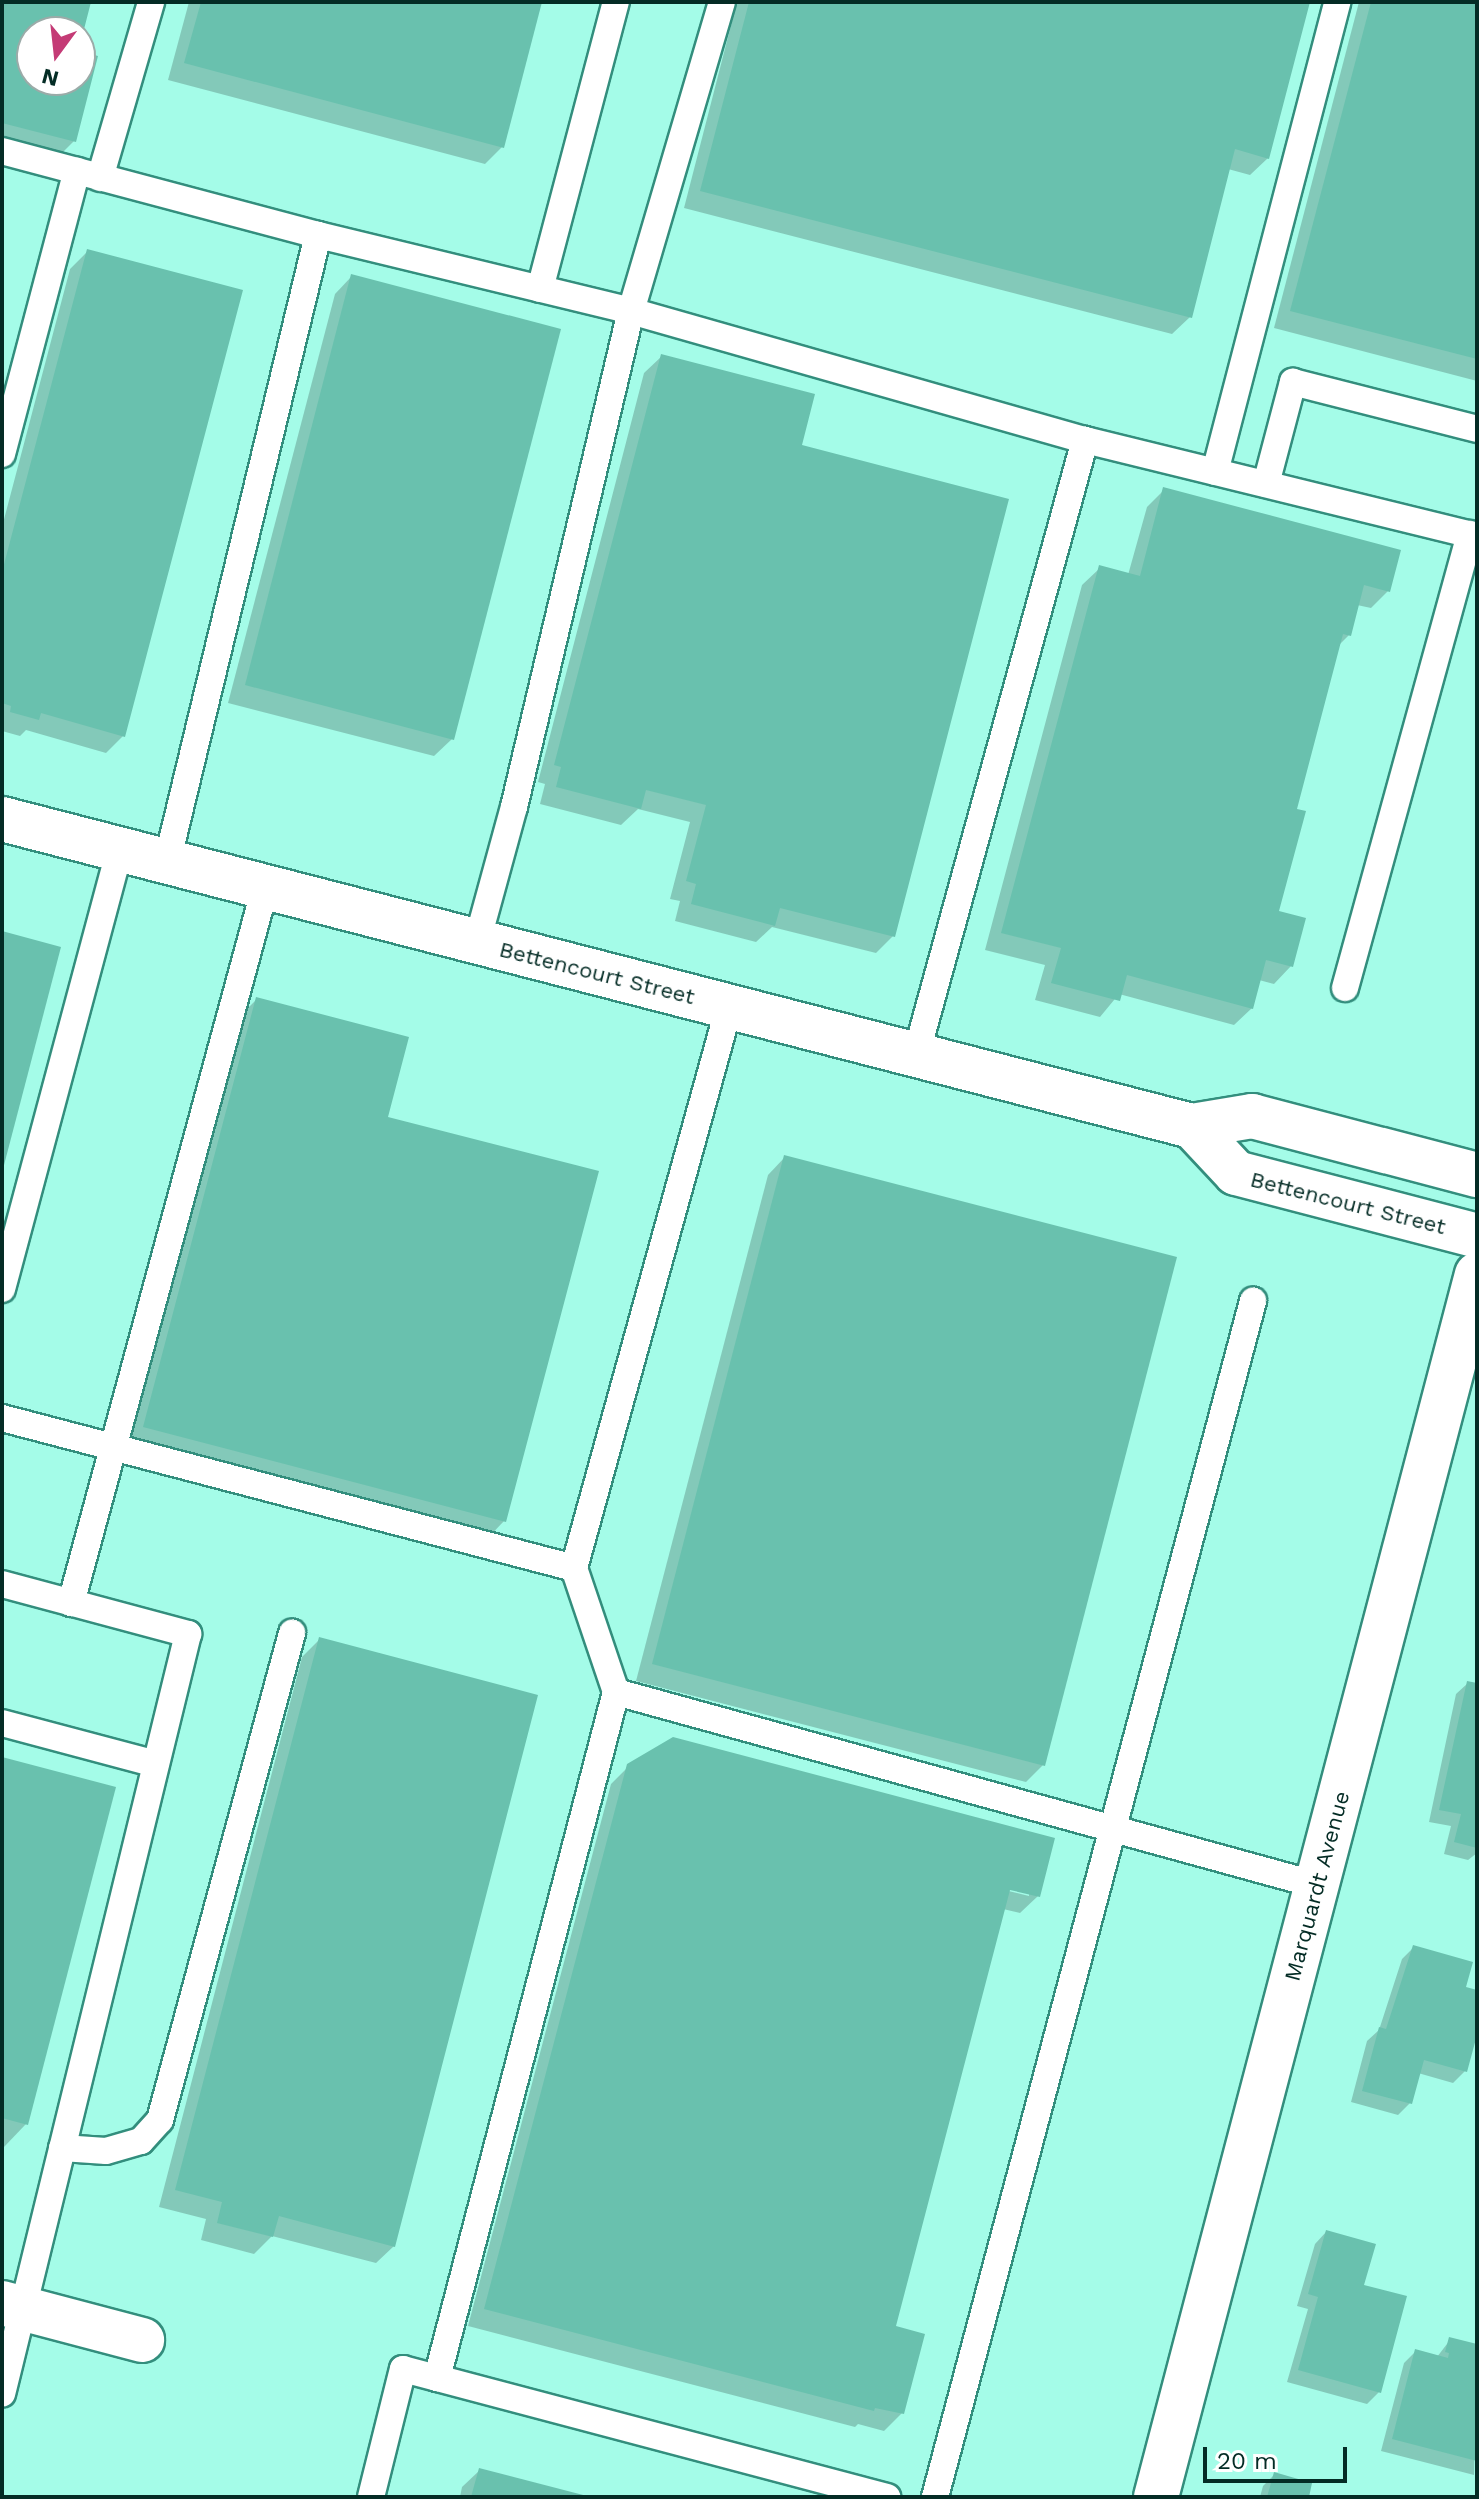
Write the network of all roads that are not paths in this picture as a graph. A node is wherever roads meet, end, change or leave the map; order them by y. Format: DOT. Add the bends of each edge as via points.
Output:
graph roads {
  1 [pos="151,2"];
  2 [pos="616,2"];
  3 [pos="722,2"];
  4 [pos="1337,2"];
  5 [pos="2,151"];
  6 [pos="88,175"];
  7 [pos="318,235"];
  8 [pos="540,289"];
  9 [pos="631,311"];
  10 [pos="1477,429"];
  11 [pos="1085,440"];
  12 [pos="2,454"];
  13 [pos="1215,472"];
  14 [pos="1266,484"];
  15 [pos="1474,535"];
  16 [pos="2,819"];
  17 [pos="120,850"];
  18 [pos="167,862"];
  19 [pos="265,888"];
  20 [pos="477,942"];
  21 [pos="1345,988"];
  22 [pos="729,1007"];
  23 [pos="916,1055"];
  24 [pos="1192,1126"];
  25 [pos="1477,1175"];
  26 [pos="1477,1236"];
  27 [pos="1477,1274"];
  28 [pos="2,1289"];
  29 [pos="1253,1301"];
  30 [pos="2,1418"];
  31 [pos="112,1446"];
  32 [pos="574,1568"];
  33 [pos="2,1584"];
  34 [pos="71,1603"];
  35 [pos="292,1633"];
  36 [pos="616,1692"];
  37 [pos="2,1723"];
  38 [pos="156,1764"];
  39 [pos="1110,1828"];
  40 [pos="1317,1885"];
  41 [pos="62,2148"];
  42 [pos="12,2306"];
  43 [pos="142,2340"];
  44 [pos="437,2378"];
  45 [pos="2,2394"];
  46 [pos="371,2497"];
  47 [pos="887,2497"];
  48 [pos="935,2497"];
  49 [pos="1156,2497"];
  1 -- 6 [label="lane"];
  2 -- 8 [label="lane"];
  3 -- 9 [label="lane"];
  4 -- 13 [label="lane"];
  5 -- 6 [label="lane"];
  6 -- 7 [label="lane"];
  6 -- 12 [label="lane"];
  7 -- 8 [label="lane"];
  7 -- 18 [label="lane"];
  8 -- 9 [label="lane"];
  9 -- 11 [label="lane"];
  9 -- 20 [label="lane" via="518,792"];
  10 -- 14 [label="lane" via="1293,382"];
  11 -- 13 [label="lane"];
  11 -- 23 [label="lane"];
  13 -- 14 [label="lane"];
  14 -- 15 [label="lane"];
  15 -- 21 [label="lane"];
  16 -- 17 [label="street, Bettencourt Street"];
  17 -- 18 [label="street, Bettencourt Street"];
  17 -- 28 [label="lane"];
  18 -- 19 [label="street, Bettencourt Street"];
  19 -- 20 [label="street, Bettencourt Street"];
  19 -- 31 [label="lane"];
  20 -- 22 [label="street, Bettencourt Street"];
  22 -- 23 [label="street, Bettencourt Street"];
  22 -- 32 [label="lane"];
  23 -- 24 [label="street, Bettencourt Street"];
  24 -- 25 [label="street, Bettencourt Street" via="1252,1116"];
  24 -- 26 [label="street, Bettencourt Street" via="1236,1173"];
  27 -- 40 [label="street, Marquardt Avenue"];
  29 -- 39 [label="lane"];
  30 -- 31 [label="lane"];
  31 -- 32 [label="lane"];
  31 -- 34 [label="lane"];
  32 -- 36 [label="lane"];
  33 -- 34 [label="lane"];
  34 -- 38 [label="lane" via="188,1634"];
  35 -- 41 [label="lane" via="160,2120 141,2141 106,2151"];
  36 -- 39 [label="lane"];
  36 -- 44 [label="lane"];
  37 -- 38 [label="lane"];
  38 -- 41 [label="lane"];
  39 -- 40 [label="lane"];
  39 -- 48 [label="lane"];
  40 -- 49 [label="street, Marquardt Avenue"];
  41 -- 42 [label="lane"];
  42 -- 43 [label="street"];
  42 -- 45 [label="lane"];
  44 -- 46 [label="lane" via="403,2369"];
  44 -- 47 [label="lane"];
}
